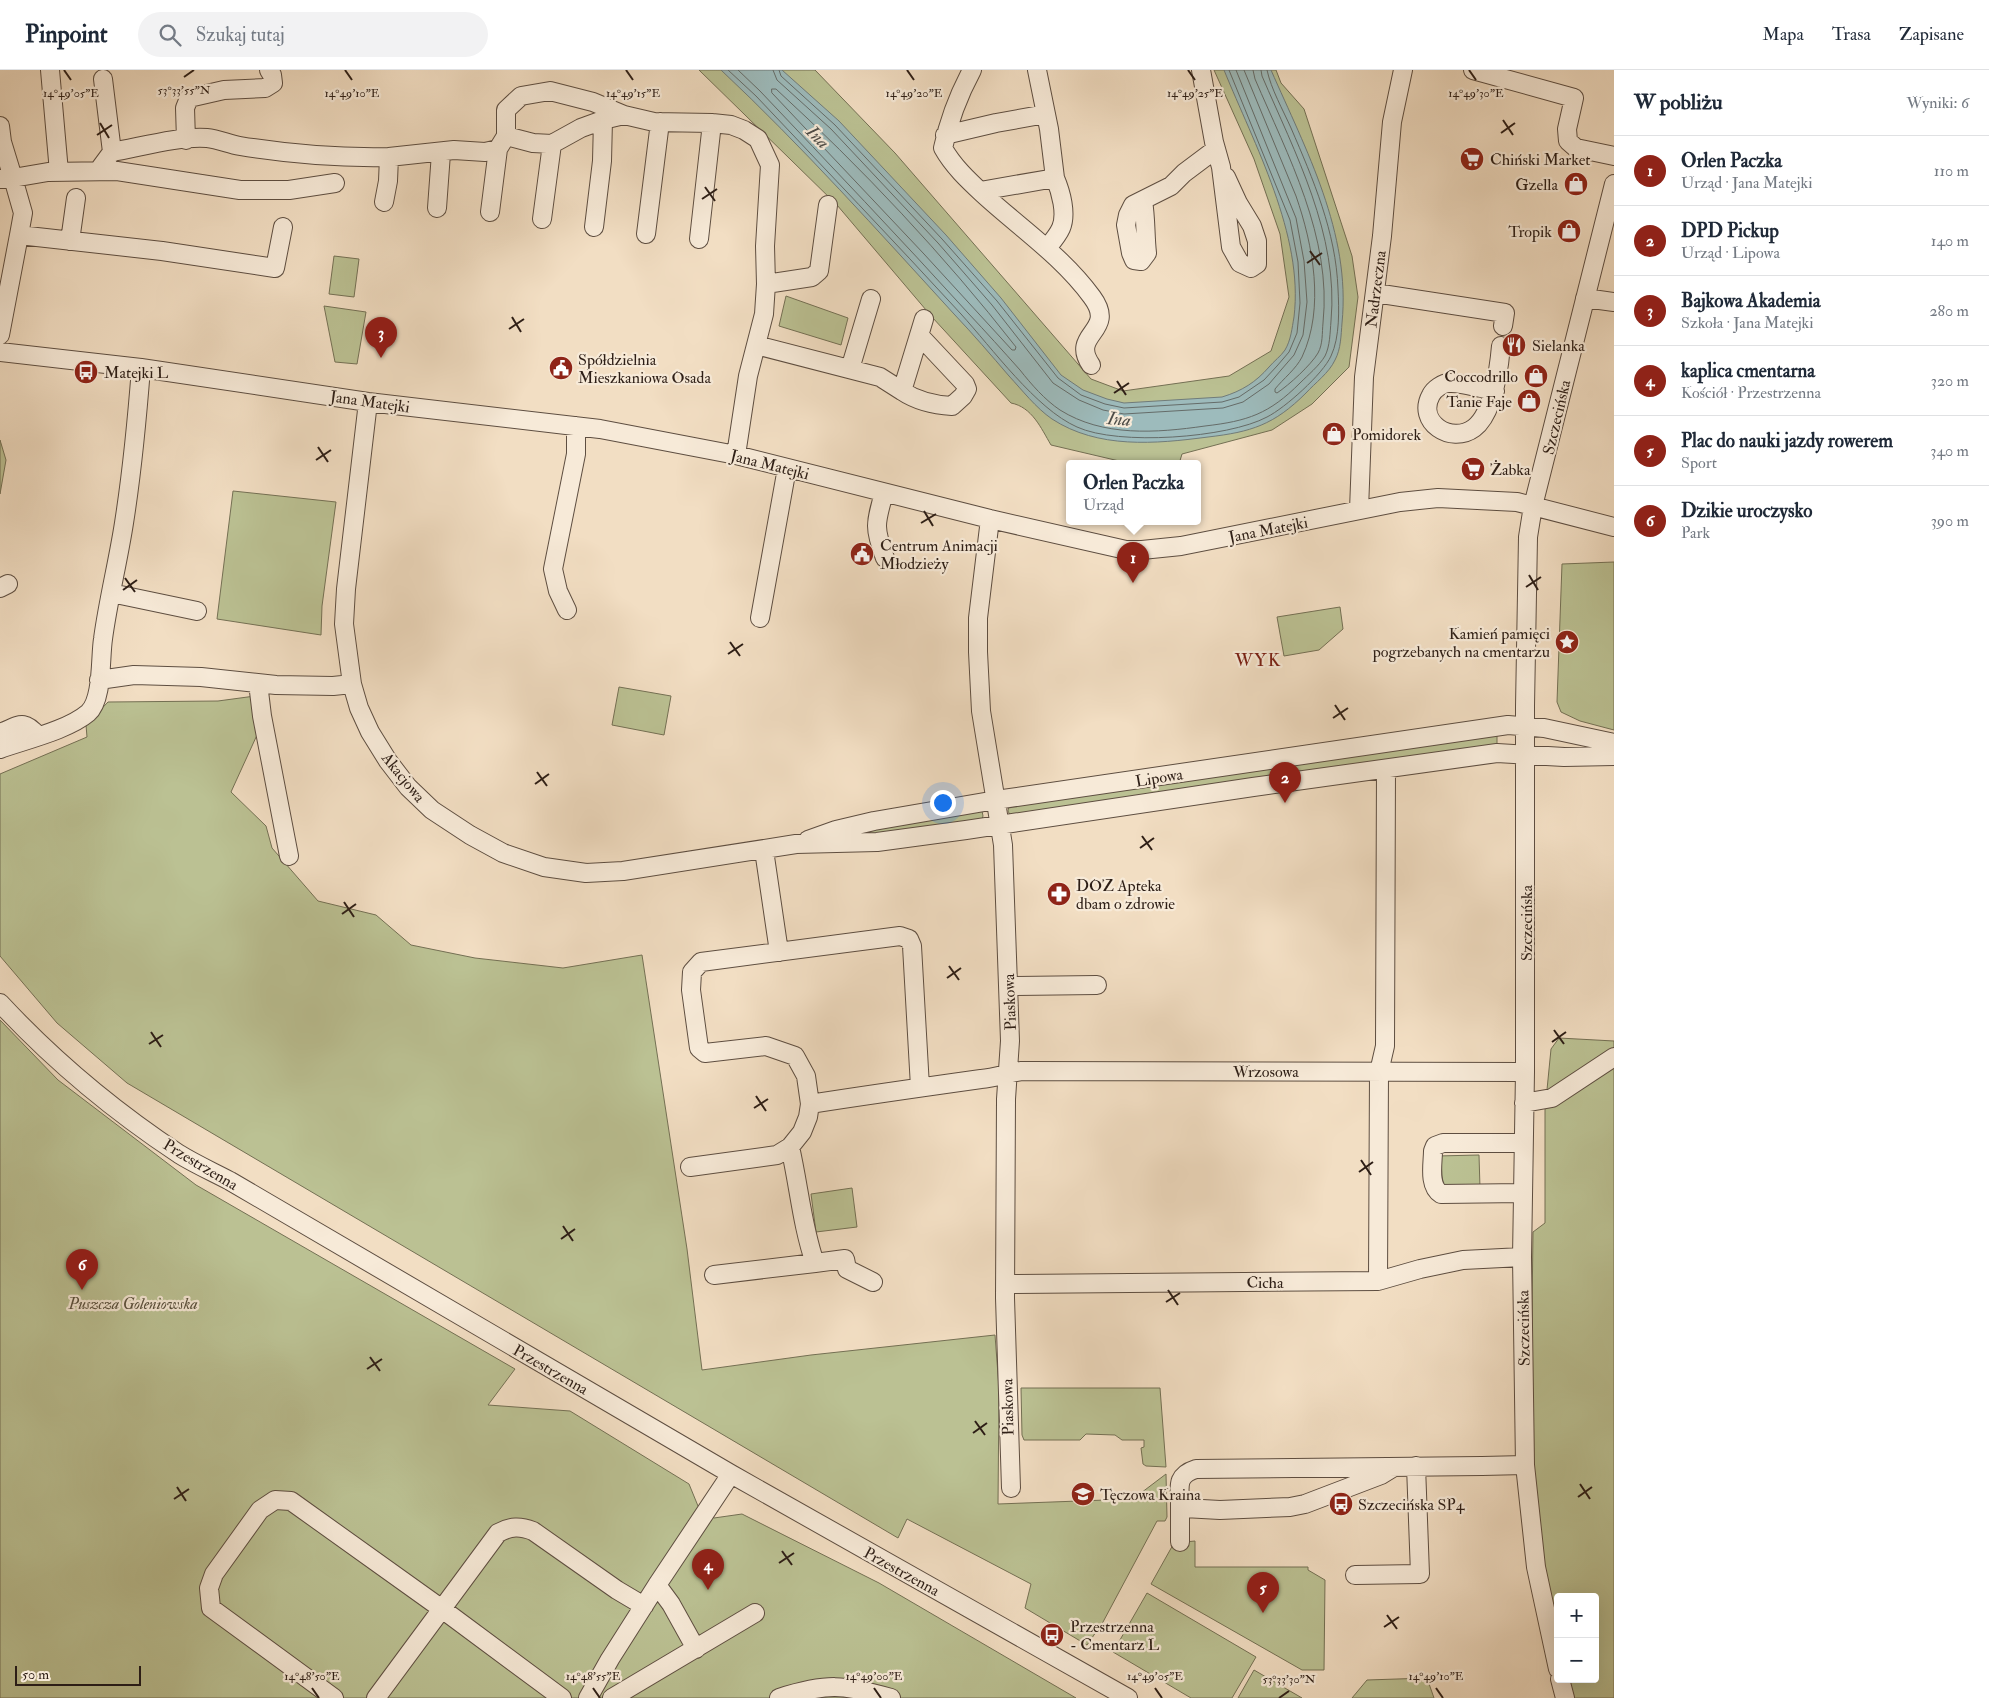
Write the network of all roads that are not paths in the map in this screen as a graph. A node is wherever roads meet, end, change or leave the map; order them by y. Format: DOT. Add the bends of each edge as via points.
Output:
graph roads {
  1 [pos="50,70"];
  2 [pos="260,70"];
  3 [pos="269,70"];
  4 [pos="972,70"];
  5 [pos="1037,70"];
  6 [pos="1201,70"];
  7 [pos="1403,70"];
  8 [pos="1473,70"];
  9 [pos="103,79"];
  10 [pos="245,89"];
  11 [pos="1046,114"];
  12 [pos="624,115"];
  13 [pos="603,120"];
  14 [pos="660,122"];
  15 [pos="712,123"];
  16 [pos="0,126"];
  17 [pos="945,135"];
  18 [pos="186,140"];
  19 [pos="502,142"];
  20 [pos="552,144"];
  21 [pos="1216,149"];
  22 [pos="112,152"];
  23 [pos="441,153"];
  24 [pos="1614,156"];
  25 [pos="389,157"];
  26 [pos="98,171"];
  27 [pos="59,172"];
  28 [pos="1222,175"];
  29 [pos="6,178"];
  30 [pos="1055,178"];
  31 [pos="335,183"];
  32 [pos="1614,184"];
  33 [pos="980,191"];
  34 [pos="76,198"];
  35 [pos="1143,201"];
  36 [pos="384,202"];
  37 [pos="828,205"];
  38 [pos="437,208"];
  39 [pos="490,212"];
  40 [pos="542,219"];
  41 [pos="283,227"];
  42 [pos="594,227"];
  43 [pos="646,234"];
  44 [pos="19,235"];
  45 [pos="699,239"];
  46 [pos="70,241"];
  47 [pos="1047,248"];
  48 [pos="766,284"];
  49 [pos="1375,293"];
  50 [pos="1584,298"];
  51 [pos="871,299"];
  52 [pos="1614,302"];
  53 [pos="1503,326"];
  54 [pos="0,335"];
  55 [pos="756,345"];
  56 [pos="1501,346"];
  57 [pos="0,352"];
  58 [pos="1091,364"];
  59 [pos="140,368"];
  60 [pos="850,369"];
  61 [pos="1494,390"];
  62 [pos="902,391"];
  63 [pos="368,402"];
  64 [pos="576,426"];
  65 [pos="736,455"];
  66 [pos="786,468"];
  67 [pos="884,493"];
  68 [pos="1533,506"];
  69 [pos="1359,510"];
  70 [pos="990,519"];
  71 [pos="1614,527"];
  72 [pos="885,558"];
  73 [pos="111,593"];
  74 [pos="567,610"];
  75 [pos="197,611"];
  76 [pos="760,618"];
  77 [pos="99,680"];
  78 [pos="258,683"];
  79 [pos="352,684"];
  80 [pos="1526,726"];
  81 [pos="0,733"];
  82 [pos="38,736"];
  83 [pos="1614,743"];
  84 [pos="0,749"];
  85 [pos="1526,754"];
  86 [pos="1614,756"];
  87 [pos="1386,769"];
  88 [pos="996,800"];
  89 [pos="1000,825"];
  90 [pos="796,844"];
  91 [pos="764,850"];
  92 [pos="289,856"];
  93 [pos="779,952"];
  94 [pos="1008,986"];
  95 [pos="1097,986"];
  96 [pos="0,1004"];
  97 [pos="1614,1057"];
  98 [pos="1379,1072"];
  99 [pos="1525,1072"];
  100 [pos="1008,1073"];
  101 [pos="920,1087"];
  102 [pos="1524,1103"];
  103 [pos="810,1104"];
  104 [pos="1523,1143"];
  105 [pos="790,1147"];
  106 [pos="690,1167"];
  107 [pos="1522,1193"];
  108 [pos="1522,1257"];
  109 [pos="814,1263"];
  110 [pos="714,1275"];
  111 [pos="1378,1281"];
  112 [pos="873,1282"];
  113 [pos="1006,1284"];
  114 [pos="1525,1465"];
  115 [pos="1394,1466"];
  116 [pos="1416,1466"];
  117 [pos="731,1474"];
  118 [pos="1011,1488"];
  119 [pos="1180,1502"];
  120 [pos="1180,1542"];
  121 [pos="1354,1575"];
  122 [pos="657,1585"];
  123 [pos="644,1606"];
  124 [pos="442,1609"];
  125 [pos="755,1613"];
  126 [pos="696,1650"];
  127 [pos="1554,1650"];
  128 [pos="1561,1683"];
  129 [pos="334,1698"];
  130 [pos="376,1698"];
  131 [pos="562,1698"];
  132 [pos="588,1698"];
  133 [pos="612,1698"];
  134 [pos="779,1698"];
  135 [pos="891,1698"];
  136 [pos="1128,1698"];
  137 [pos="1565,1698"];
  1 -- 27 [label="street"];
  2 -- 10 [label="street"];
  3 -- 10 [label="street" via="273,83 265,88"];
  4 -- 17 [label="street" via="956,101"];
  5 -- 11 [label="street"];
  6 -- 21 [label="street"];
  7 -- 49 [label="street, Nadrzeczna" via="1392,122"];
  8 -- 24 [label="street" via="1574,98 1567,129 1568,141 1576,148"];
  9 -- 22 [label="street"];
  10 -- 18 [label="street" via="189,98 185,108"];
  11 -- 17 [label="street"];
  11 -- 30 [label="street"];
  12 -- 13 [label="street"];
  12 -- 14 [label="street"];
  12 -- 19 [label="street" via="593,102 550,91 521,96 506,110"];
  13 -- 20 [label="street"];
  13 -- 42 [label="street"];
  14 -- 15 [label="street"];
  14 -- 43 [label="street"];
  15 -- 45 [label="street"];
  15 -- 48 [label="street" via="731,125 758,139 770,165"];
  16 -- 29 [label="street"];
  17 -- 33 [label="street" via="943,148 951,163"];
  18 -- 22 [label="street"];
  18 -- 25 [label="street" via="207,138 239,146 360,158"];
  19 -- 20 [label="street"];
  19 -- 23 [label="street" via="485,152 454,150"];
  19 -- 39 [label="street"];
  20 -- 40 [label="street"];
  21 -- 28 [label="street"];
  21 -- 35 [label="street" via="1172,186"];
  22 -- 26 [label="street"];
  23 -- 25 [label="street"];
  23 -- 38 [label="street"];
  25 -- 36 [label="street"];
  26 -- 27 [label="street"];
  26 -- 31 [label="street" via="117,171 240,190 288,190"];
  27 -- 29 [label="street"];
  29 -- 44 [label="street" via="23,213"];
  30 -- 33 [label="street"];
  30 -- 47 [label="street" via="1060,189 1064,220"];
  32 -- 50 [label="street, Szczecińska"];
  33 -- 47 [label="street"];
  34 -- 46 [label="street"];
  37 -- 48 [label="street" via="819,271 812,277"];
  41 -- 46 [label="street" via="276,268"];
  44 -- 46 [label="street"];
  44 -- 54 [label="street"];
  47 -- 58 [label="street" via="1099,308 1097,328 1084,348"];
  48 -- 55 [label="street" via="764,314"];
  49 -- 53 [label="street" via="1505,313"];
  49 -- 69 [label="street, Nadrzeczna" via="1364,377"];
  50 -- 52 [label="street"];
  50 -- 68 [label="street, Szczecińska"];
  51 -- 60 [label="street"];
  55 -- 60 [label="street"];
  55 -- 65 [label="street"];
  56 -- 61 [label="street"];
  57 -- 59 [label="street, Jana Matejki"];
  59 -- 63 [label="street, Jana Matejki"];
  59 -- 73 [label="street" via="135,450"];
  60 -- 62 [label="street" via="880,377"];
  62 -- 62 [label="street" via="913,398 952,406 966,389 922,327"];
  63 -- 64 [label="street, Jana Matejki"];
  63 -- 79 [label="street, Akacjowa" via="344,624"];
  64 -- 65 [label="street, Jana Matejki"];
  64 -- 74 [label="street" via="576,454 553,569"];
  65 -- 66 [label="street, Jana Matejki"];
  66 -- 67 [label="street, Jana Matejki"];
  66 -- 76 [label="street"];
  67 -- 70 [label="street, Jana Matejki"];
  67 -- 72 [label="street" via="876,533"];
  68 -- 69 [label="street, Jana Matejki" via="1498,500 1438,498"];
  68 -- 71 [label="street, Jana Matejki"];
  68 -- 80 [label="street, Szczecińska" via="1528,537"];
  69 -- 70 [label="street, Jana Matejki" via="1181,546 1142,550 1126,550"];
  70 -- 88 [label="street, Piaskowa" via="978,618 978,652 980,711"];
  73 -- 75 [label="street"];
  73 -- 77 [label="street"];
  77 -- 78 [label="street" via="134,675"];
  77 -- 82 [label="street" via="94,703 88,712 60,729"];
  78 -- 79 [label="street" via="276,686"];
  78 -- 92 [label="street"];
  79 -- 91 [label="street, Akacjowa" via="370,732 408,787 432,810 502,853 544,867 586,873 623,871"];
  80 -- 83 [label="street, Lipowa"];
  80 -- 85 [label="street, Szczecińska"];
  80 -- 88 [label="street, Lipowa" via="1508,725 1428,736"];
  81 -- 82 [label="street" via="25,725"];
  82 -- 84 [label="street"];
  85 -- 86 [label="street, Lipowa"];
  85 -- 87 [label="street, Lipowa" via="1497,753"];
  85 -- 99 [label="street, Szczecińska"];
  87 -- 89 [label="street, Lipowa"];
  87 -- 98 [label="street" via="1385,1046"];
  88 -- 89 [label="street, Piaskowa"];
  88 -- 90 [label="street, Lipowa" via="874,821"];
  89 -- 90 [label="street, Lipowa" via="877,842"];
  89 -- 94 [label="street, Piaskowa"];
  90 -- 91 [label="street, Lipowa"];
  91 -- 93 [label="street"];
  93 -- 101 [label="street" via="900,936 909,939"];
  93 -- 103 [label="street" via="701,962 692,972 691,990 699,1048 704,1053 766,1046 795,1056 806,1076"];
  94 -- 95 [label="street"];
  94 -- 100 [label="street, Piaskowa"];
  96 -- 117 [label="street, Przestrzenna" via="79,1080 180,1154"];
  97 -- 102 [label="street" via="1552,1098"];
  98 -- 99 [label="street, Wrzosowa"];
  98 -- 100 [label="street, Wrzosowa"];
  98 -- 111 [label="street"];
  99 -- 102 [label="street, Szczecińska"];
  100 -- 101 [label="street, Wrzosowa"];
  100 -- 113 [label="street, Piaskowa"];
  101 -- 103 [label="street, Wrzosowa"];
  102 -- 104 [label="street, Szczecińska"];
  103 -- 105 [label="street" via="802,1132"];
  104 -- 107 [label="street, Szczecińska"];
  104 -- 107 [label="street" via="1443,1143 1433,1150 1433,1184 1441,1194"];
  105 -- 106 [label="street" via="776,1155"];
  105 -- 109 [label="street"];
  107 -- 108 [label="street, Szczecińska"];
  108 -- 111 [label="street, Cicha" via="1463,1260"];
  108 -- 114 [label="street, Szczecińska"];
  109 -- 110 [label="street"];
  109 -- 112 [label="street" via="845,1259 847,1269"];
  111 -- 113 [label="street, Cicha"];
  113 -- 118 [label="street, Piaskowa"];
  114 -- 116 [label="street"];
  114 -- 127 [label="street, Szczecińska" via="1536,1567"];
  115 -- 116 [label="street"];
  115 -- 119 [label="street" via="1380,1475 1290,1507 1220,1510 1184,1508"];
  115 -- 119 [label="street" via="1196,1468 1181,1478"];
  116 -- 121 [label="street" via="1420,1574"];
  117 -- 122 [label="street"];
  117 -- 136 [label="street, Przestrzenna"];
  119 -- 120 [label="street"];
  122 -- 123 [label="street"];
  122 -- 126 [label="street"];
  123 -- 124 [label="street" via="533,1531 514,1527 498,1533"];
  123 -- 132 [label="street"];
  124 -- 129 [label="street" via="291,1502 275,1500 267,1504 214,1574 208,1596 211,1608"];
  124 -- 130 [label="street"];
  124 -- 131 [label="street"];
  125 -- 126 [label="street"];
  126 -- 133 [label="street"];
  128 -- 137 [label="street"];
  134 -- 135 [label="street" via="834,1686 858,1688"];
}
